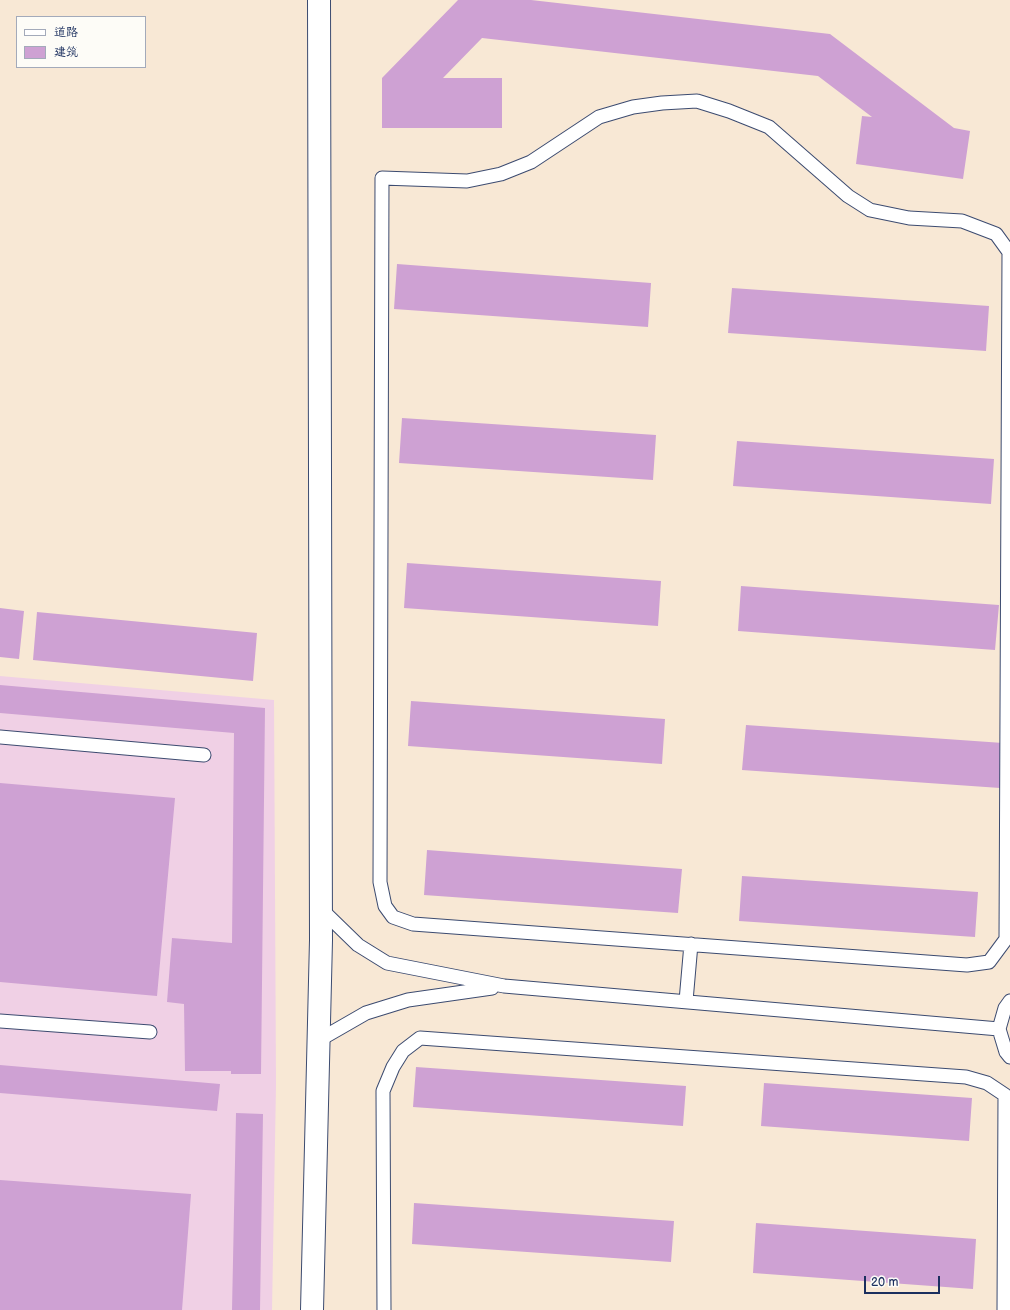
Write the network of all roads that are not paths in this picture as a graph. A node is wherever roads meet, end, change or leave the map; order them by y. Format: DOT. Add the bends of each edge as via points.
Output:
graph roads {
  1 [pos="319,0"];
  2 [pos="0,737"];
  3 [pos="204,755"];
  4 [pos="321,909"];
  5 [pos="691,944"];
  6 [pos="504,986"];
  7 [pos="686,1001"];
  8 [pos="1010,1001"];
  9 [pos="0,1021"];
  10 [pos="999,1030"];
  11 [pos="150,1032"];
  12 [pos="318,1040"];
  13 [pos="1010,1057"];
  14 [pos="312,1310"];
  15 [pos="384,1310"];
  16 [pos="1004,1310"];
  1 -- 4 [label="street"];
  2 -- 3 [label="lane"];
  4 -- 6 [label="lane" via="358,945 387,963"];
  4 -- 12 [label="street"];
  5 -- 5 [label="lane" via="967,965 988,962 1006,939 1010,252 996,234 962,221 909,218 870,210 848,196 769,127 696,101 633,107 599,117 530,162 501,174 467,181 382,178 380,882 385,906 393,917 413,924"];
  5 -- 7 [label="lane"];
  6 -- 7 [label="lane"];
  6 -- 12 [label="lane" via="408,1000 366,1013"];
  7 -- 10 [label="lane"];
  8 -- 10 [label="lane" via="1005,1008"];
  9 -- 11 [label="lane"];
  10 -- 13 [label="lane"];
  12 -- 14 [label="street"];
  15 -- 16 [label="lane" via="383,1091 393,1066 403,1051 420,1038 966,1077 988,1083 1005,1095"];
}
